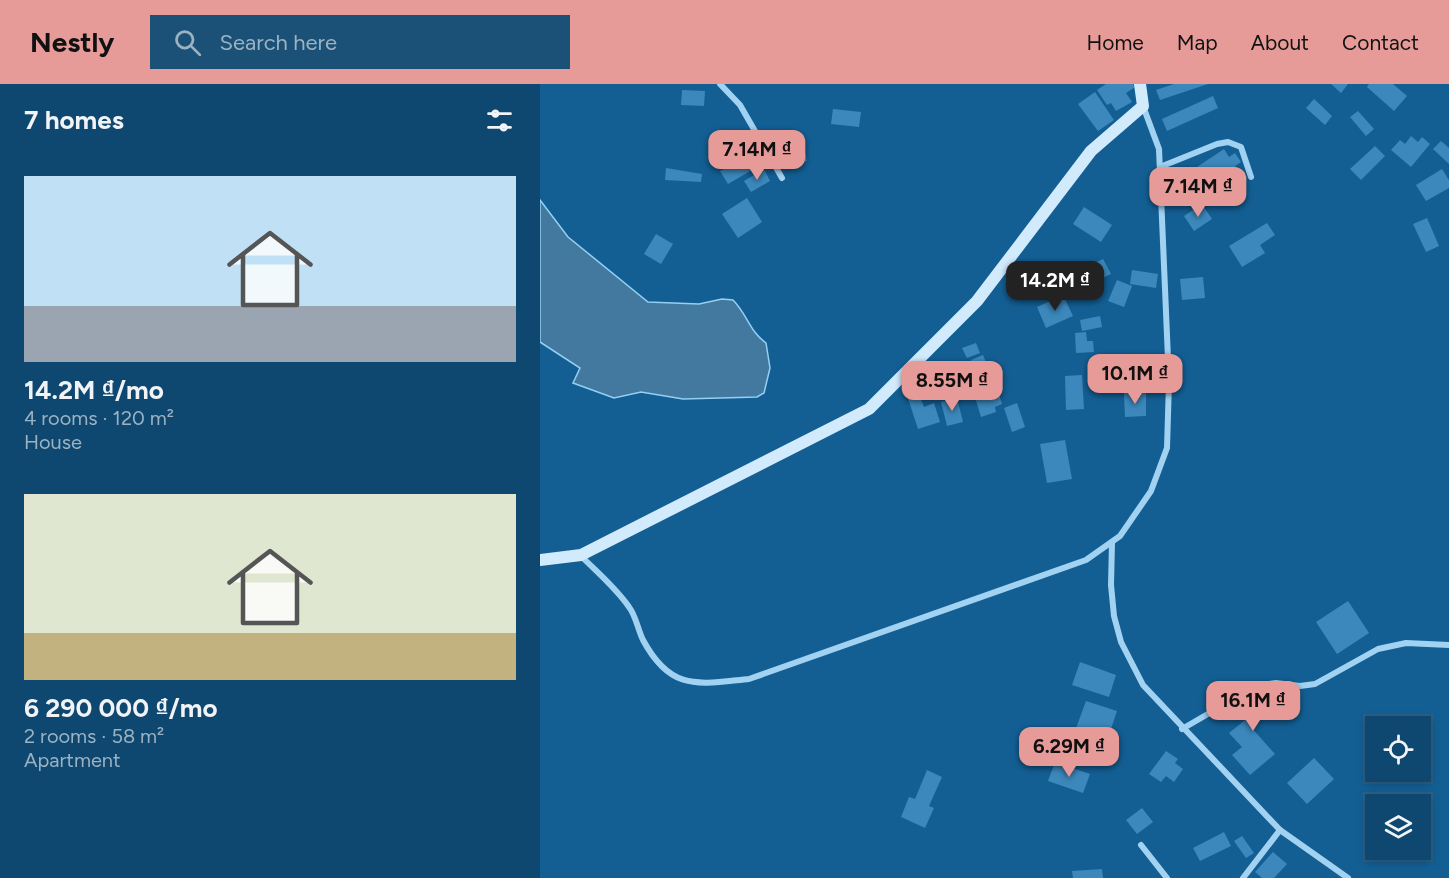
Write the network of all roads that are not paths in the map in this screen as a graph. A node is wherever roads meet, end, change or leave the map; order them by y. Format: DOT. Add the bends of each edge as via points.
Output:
graph roads {
  1 [pos="720,84"];
  2 [pos="1140,84"];
  3 [pos="1143,106"];
  4 [pos="1160,167"];
  5 [pos="1251,177"];
  6 [pos="782,178"];
  7 [pos="1112,543"];
  8 [pos="581,555"];
  9 [pos="540,560"];
  10 [pos="1449,645"];
  11 [pos="1182,729"];
  12 [pos="1280,830"];
  13 [pos="1141,845"];
  14 [pos="1167,878"];
  15 [pos="1243,878"];
  16 [pos="1348,878"];
  1 -- 6 [label="street" via="740,105"];
  2 -- 3 [label="street"];
  3 -- 4 [label="street" via="1155,134"];
  3 -- 8 [label="street" via="1091,152 977,301 869,409"];
  4 -- 5 [label="street" via="1228,142 1241,147"];
  4 -- 7 [label="street" via="1169,382 1167,448 1151,491"];
  7 -- 8 [label="street" via="1086,560 749,679 696,684 679,681 666,672 653,657 630,608"];
  7 -- 11 [label="street" via="1110,585 1120,642 1143,685"];
  8 -- 9 [label="street"];
  10 -- 11 [label="street" via="1406,642 1378,649 1314,684 1256,686"];
  11 -- 12 [label="street"];
  12 -- 15 [label="street"];
  12 -- 16 [label="street"];
  13 -- 14 [label="street"];
}
